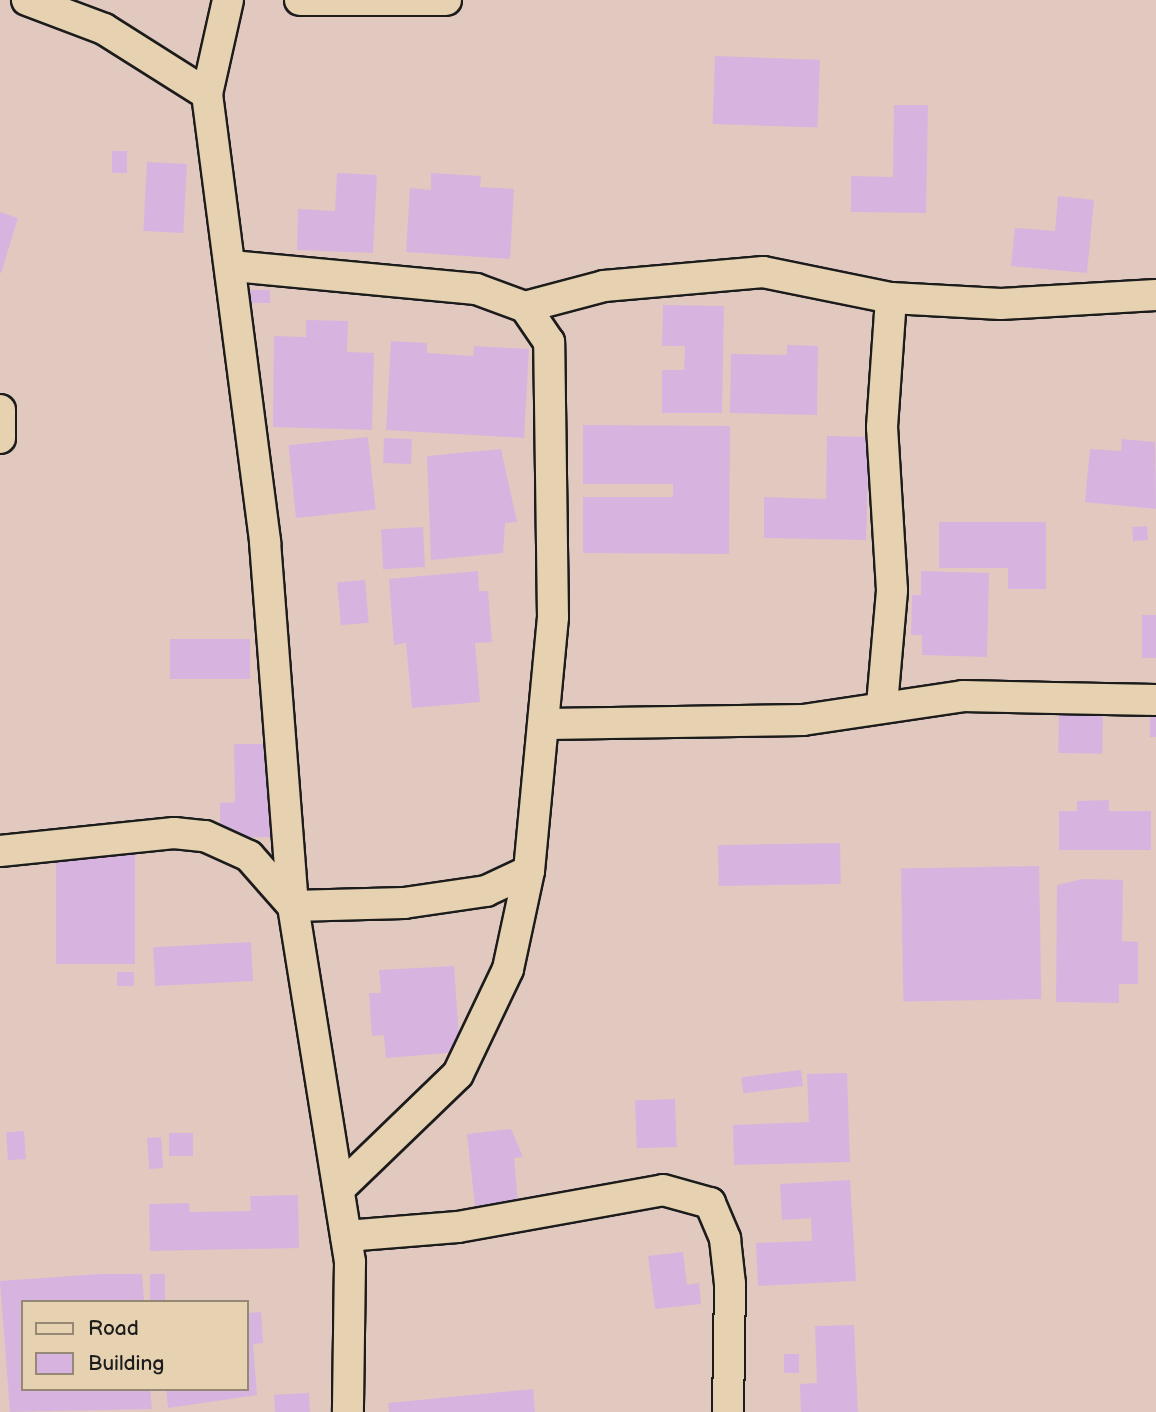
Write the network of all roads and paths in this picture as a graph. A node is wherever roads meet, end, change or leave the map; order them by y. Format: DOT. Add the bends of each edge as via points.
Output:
graph roads {
  1 [pos="27,0"];
  2 [pos="228,0"];
  3 [pos="300,0"];
  4 [pos="446,0"];
  5 [pos="207,94"];
  6 [pos="231,266"];
  7 [pos="1156,295"];
  8 [pos="891,298"];
  9 [pos="525,307"];
  10 [pos="0,410"];
  11 [pos="0,438"];
  12 [pos="1156,700"];
  13 [pos="882,705"];
  14 [pos="547,724"];
  15 [pos="0,851"];
  16 [pos="529,871"];
  17 [pos="293,906"];
  18 [pos="339,1189"];
  19 [pos="346,1236"];
  20 [pos="348,1412"];
  21 [pos="728,1412"];
  1 -- 5 [label="street" via="104,29"];
  2 -- 5 [label="street"];
  3 -- 4 [label="street"];
  5 -- 6 [label="street"];
  6 -- 9 [label="street" via="476,289"];
  6 -- 17 [label="street" via="265,542"];
  7 -- 8 [label="street" via="1001,304"];
  8 -- 9 [label="street" via="763,272 604,286"];
  8 -- 13 [label="street" via="881,427 892,590"];
  9 -- 14 [label="street" via="549,342 554,382"];
  10 -- 11 [label="street"];
  12 -- 13 [label="street" via="963,696"];
  13 -- 14 [label="street" via="803,720"];
  14 -- 16 [label="street"];
  15 -- 17 [label="street" via="174,833 205,836 248,856"];
  16 -- 17 [label="street" via="486,891 418,901"];
  16 -- 18 [label="street" via="508,968 458,1074"];
  17 -- 18 [label="street"];
  18 -- 19 [label="street"];
  19 -- 20 [label="street"];
  19 -- 21 [label="street" via="458,1227 663,1190 710,1203 725,1239 730,1284"];
}
